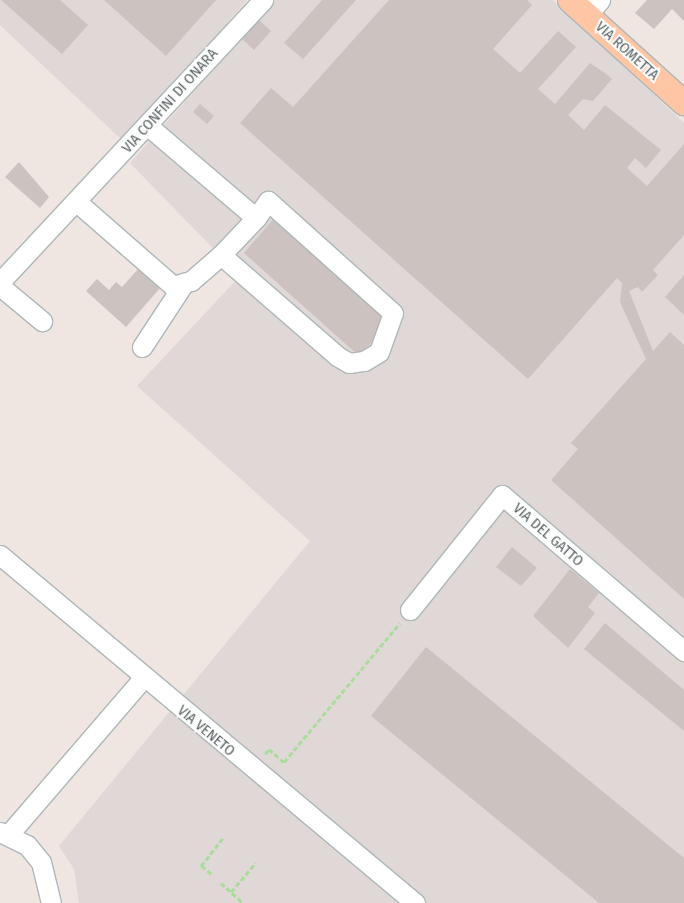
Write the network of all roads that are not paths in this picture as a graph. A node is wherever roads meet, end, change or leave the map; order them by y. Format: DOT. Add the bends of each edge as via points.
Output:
graph roads {
  1 [pos="263,0"];
  2 [pos="586,5"];
  3 [pos="684,103"];
  4 [pos="147,125"];
  5 [pos="78,203"];
  6 [pos="256,218"];
  7 [pos="221,255"];
  8 [pos="0,282"];
  9 [pos="184,283"];
  10 [pos="0,286"];
  11 [pos="42,321"];
  12 [pos="142,347"];
  13 [pos="0,555"];
  14 [pos="410,610"];
  15 [pos="684,651"];
  16 [pos="143,678"];
  17 [pos="5,833"];
  18 [pos="51,903"];
  19 [pos="415,903"];
  1 -- 4 [label="street, VIA CONFINI DI ONARA"];
  2 -- 3 [label="main road, VIA ROMETTA"];
  4 -- 5 [label="street, VIA CONFINI DI ONARA"];
  4 -- 6 [label="street"];
  5 -- 8 [label="street, VIA CONFINI DI ONARA"];
  5 -- 9 [label="street" via="166,281 173,286"];
  6 -- 7 [label="street"];
  6 -- 7 [label="street" via="268,201 393,313 379,352 364,361 349,363 337,356"];
  7 -- 9 [label="street"];
  9 -- 12 [label="street"];
  10 -- 11 [label="street"];
  13 -- 16 [label="street, VIA VENETO"];
  14 -- 15 [label="street, VIA DEL GATTO" via="502,495"];
  16 -- 17 [label="street"];
  16 -- 19 [label="street, VIA VENETO"];
  17 -- 18 [label="street" via="41,862"];
}
